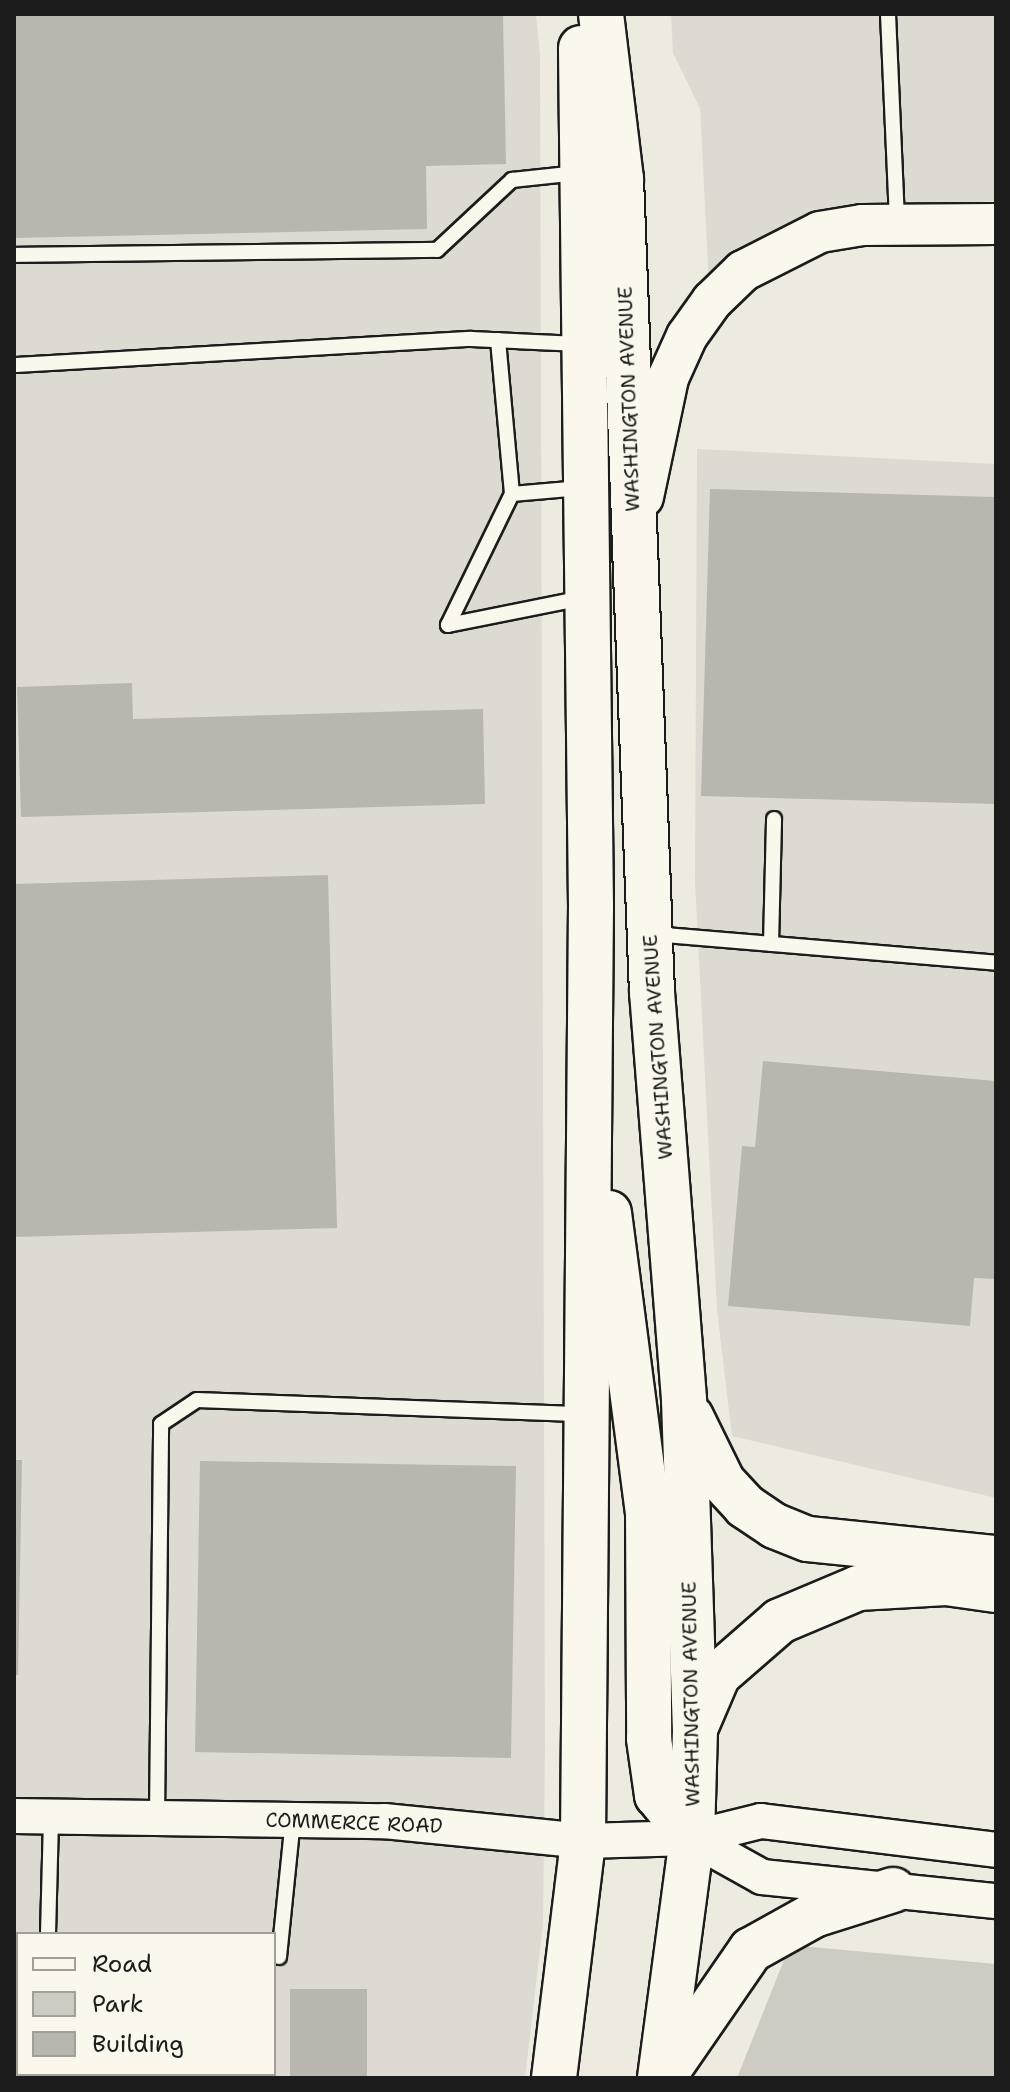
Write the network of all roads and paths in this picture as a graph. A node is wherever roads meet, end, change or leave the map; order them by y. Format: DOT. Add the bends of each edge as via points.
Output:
graph roads {
  1 [pos="581,14"];
  2 [pos="601,14"];
  3 [pos="888,14"];
  4 [pos="582,172"];
  5 [pos="996,224"];
  6 [pos="897,225"];
  7 [pos="14,255"];
  8 [pos="498,340"];
  9 [pos="584,344"];
  10 [pos="16,365"];
  11 [pos="586,488"];
  12 [pos="512,494"];
  13 [pos="635,536"];
  14 [pos="587,597"];
  15 [pos="774,819"];
  16 [pos="650,934"];
  17 [pos="771,944"];
  18 [pos="996,963"];
  19 [pos="590,1092"];
  20 [pos="684,1400"];
  21 [pos="587,1414"];
  22 [pos="996,1558"];
  23 [pos="996,1590"];
  24 [pos="695,1730"];
  25 [pos="14,1816"];
  26 [pos="51,1817"];
  27 [pos="157,1818"];
  28 [pos="293,1819"];
  29 [pos="692,1838"];
  30 [pos="583,1841"];
  31 [pos="996,1850"];
  32 [pos="893,1890"];
  33 [pos="996,1901"];
  34 [pos="48,1932"];
  35 [pos="279,1957"];
  36 [pos="554,2078"];
  37 [pos="661,2078"];
  1 -- 4 [label="main road, WASHINGTON AVENUE"];
  2 -- 13 [label="main road, WASHINGTON AVENUE" via="621,179"];
  3 -- 6 [label="lane"];
  4 -- 7 [label="lane" via="512,180 437,250"];
  4 -- 9 [label="main road, WASHINGTON AVENUE"];
  5 -- 6 [label="main road"];
  6 -- 13 [label="main road" via="820,232 780,248 743,271 712,301 687,336 668,378"];
  8 -- 9 [label="lane"];
  8 -- 10 [label="lane"];
  8 -- 12 [label="lane"];
  9 -- 11 [label="main road, WASHINGTON AVENUE"];
  11 -- 12 [label="lane"];
  11 -- 14 [label="main road, WASHINGTON AVENUE"];
  12 -- 14 [label="lane" via="448,625"];
  13 -- 16 [label="main road, WASHINGTON AVENUE"];
  14 -- 19 [label="main road, WASHINGTON AVENUE"];
  15 -- 17 [label="lane"];
  16 -- 17 [label="lane"];
  16 -- 20 [label="main road, WASHINGTON AVENUE"];
  17 -- 18 [label="lane"];
  19 -- 21 [label="main road, WASHINGTON AVENUE"];
  19 -- 29 [label="main road" via="622,1293 648,1512 649,1739 657,1795"];
  20 -- 22 [label="main road" via="723,1482 745,1506 775,1526 808,1539"];
  20 -- 24 [label="main road, WASHINGTON AVENUE"];
  21 -- 27 [label="lane" via="197,1400 161,1424"];
  21 -- 30 [label="main road, WASHINGTON AVENUE"];
  23 -- 24 [label="main road" via="946,1583 858,1588 780,1621 718,1675"];
  24 -- 29 [label="main road, WASHINGTON AVENUE"];
  25 -- 26 [label="street, COMMERCE ROAD"];
  26 -- 27 [label="street, COMMERCE ROAD"];
  26 -- 34 [label="lane"];
  27 -- 28 [label="street, COMMERCE ROAD"];
  28 -- 30 [label="street, COMMERCE ROAD" via="384,1821"];
  28 -- 35 [label="lane"];
  29 -- 30 [label="street, COMMERCE ROAD"];
  29 -- 31 [label="street, COMMERCE ROAD" via="761,1821"];
  29 -- 32 [label="street" via="762,1877"];
  29 -- 37 [label="main road, WASHINGTON AVENUE"];
  30 -- 36 [label="main road, WASHINGTON AVENUE"];
  32 -- 33 [label="street"];
  32 -- 37 [label="main road" via="814,1915 751,1950"];
}
